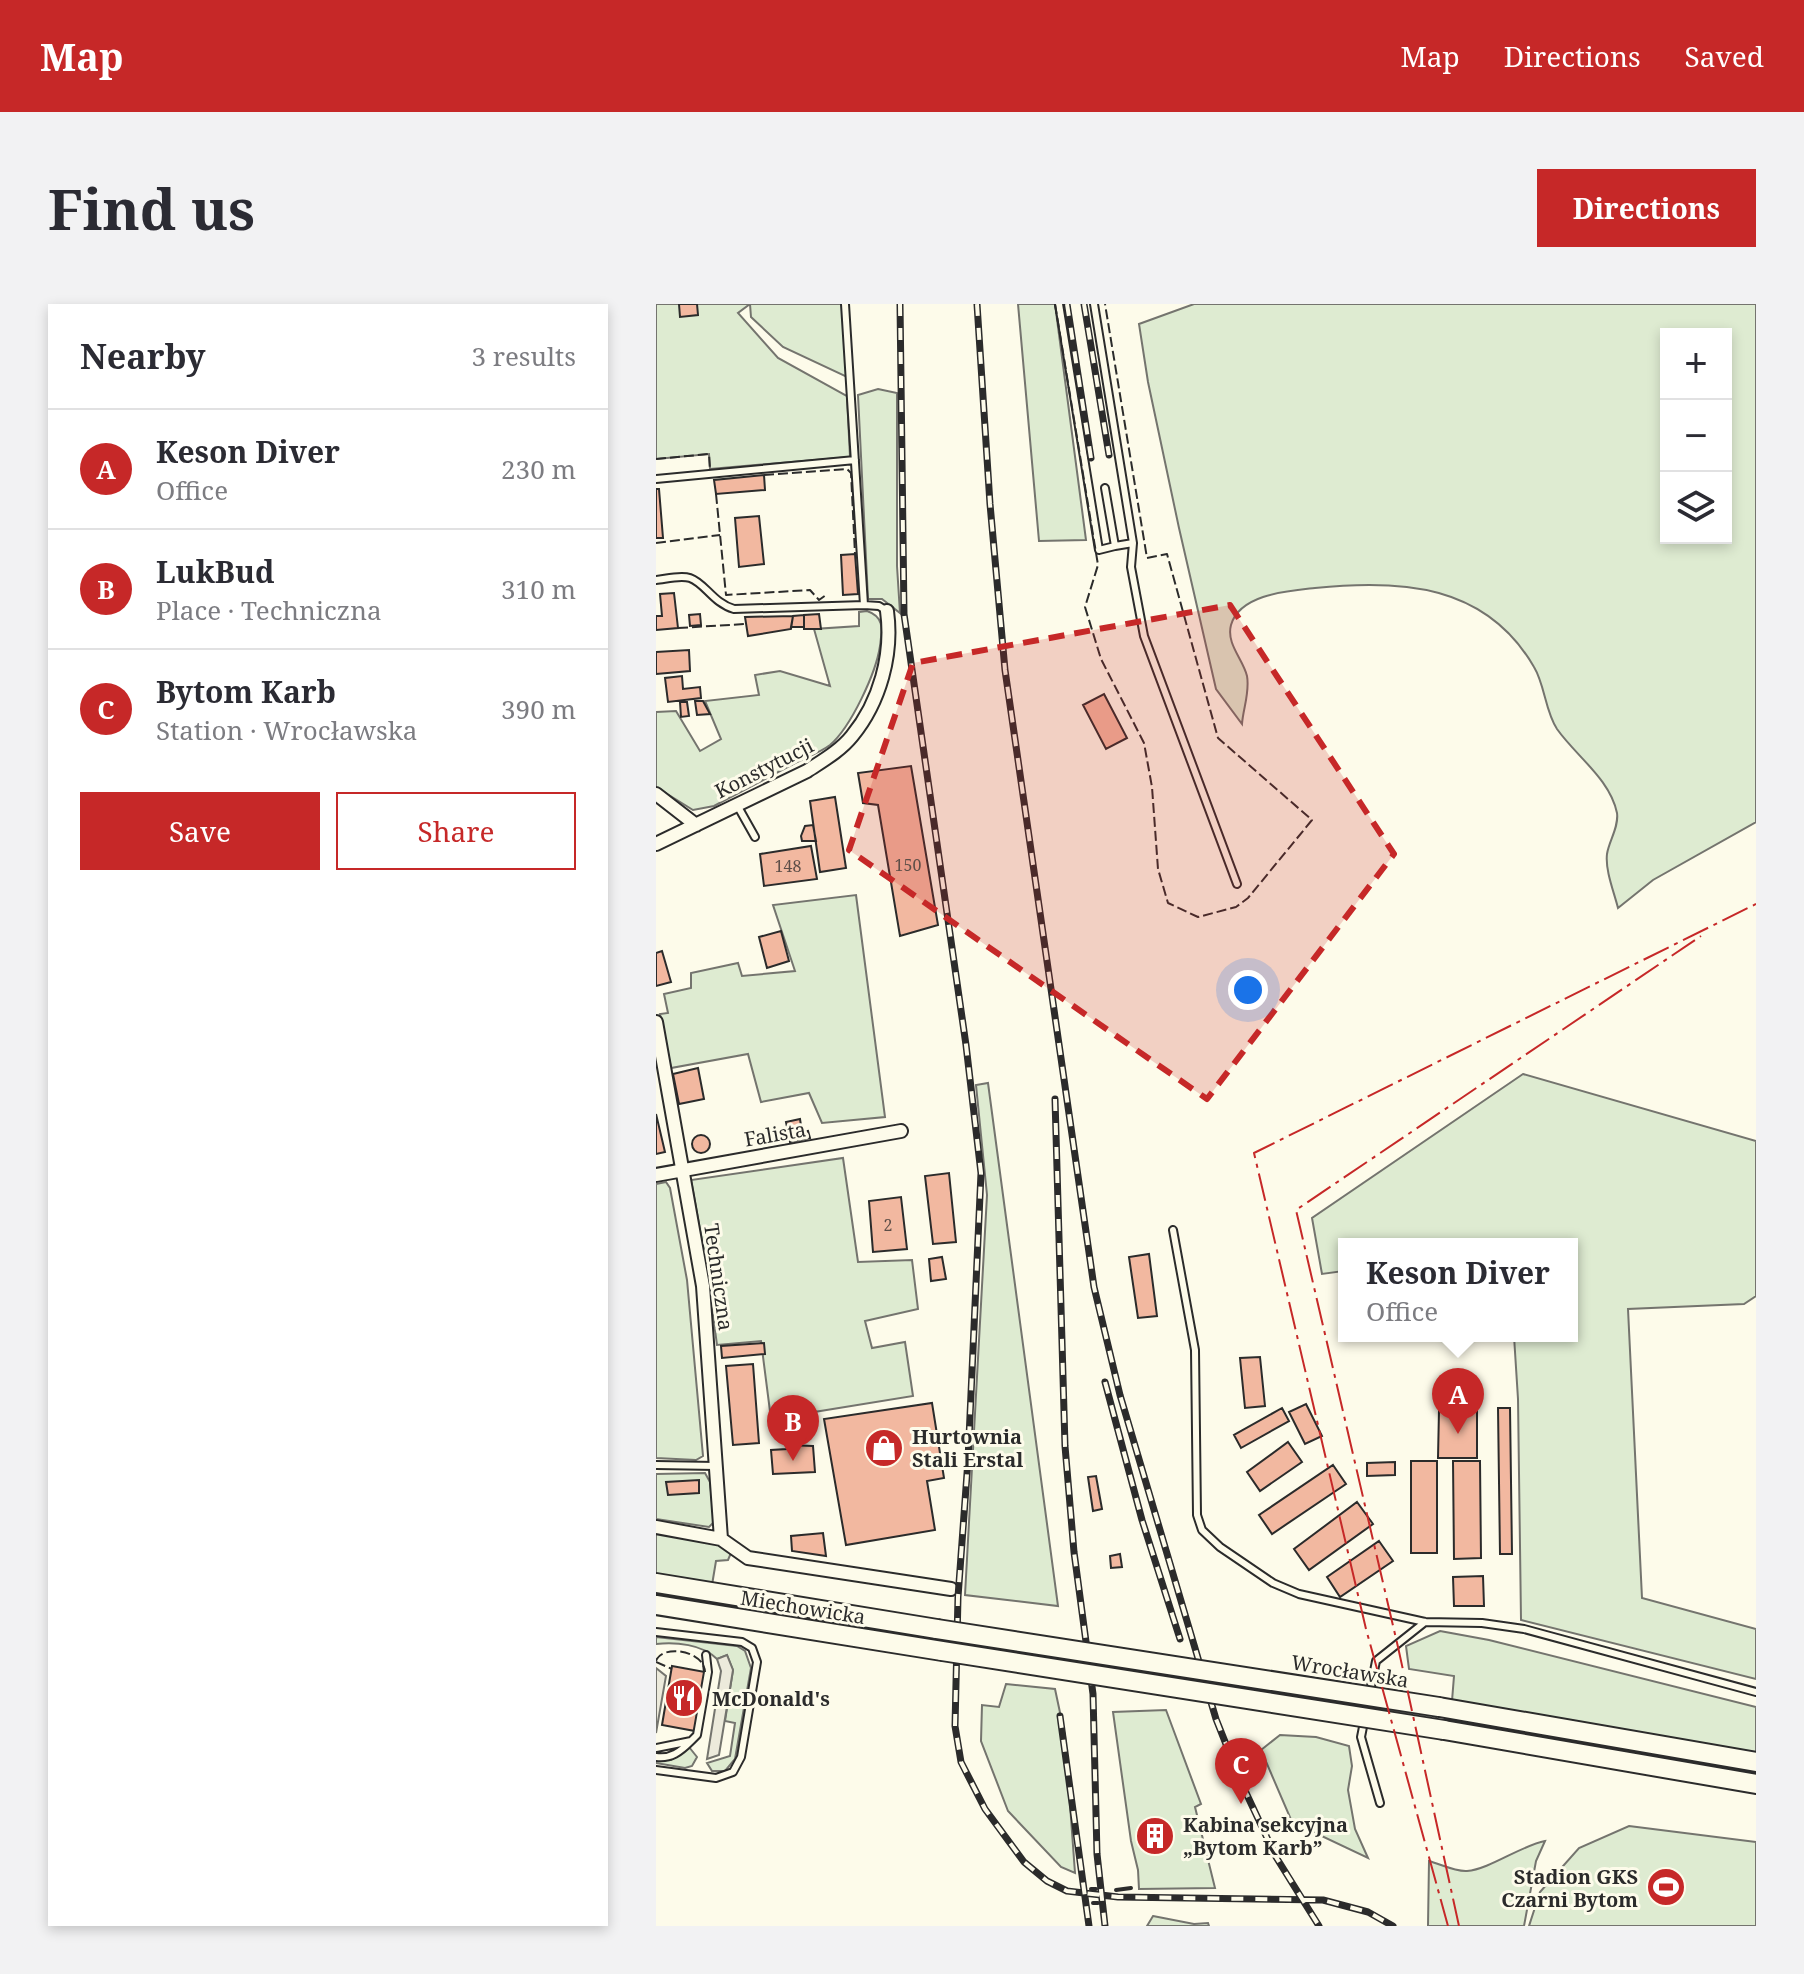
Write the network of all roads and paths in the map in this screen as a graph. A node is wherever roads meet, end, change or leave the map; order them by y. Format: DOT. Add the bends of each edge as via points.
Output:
graph roads {
  1 [pos="845,304"];
  2 [pos="1059,304"];
  3 [pos="1094,304"];
  4 [pos="855,460"];
  5 [pos="656,479"];
  6 [pos="1105,488"];
  7 [pos="1133,543"];
  8 [pos="1115,546"];
  9 [pos="656,580"];
  10 [pos="864,605"];
  11 [pos="887,611"];
  12 [pos="656,794"];
  13 [pos="737,805"];
  14 [pos="696,825"];
  15 [pos="755,837"];
  16 [pos="656,844"];
  17 [pos="1237,884"];
  18 [pos="656,1022"];
  19 [pos="901,1131"];
  20 [pos="681,1170"];
  21 [pos="656,1175"];
  22 [pos="1173,1230"];
  23 [pos="656,1465"];
  24 [pos="718,1466"];
  25 [pos="656,1527"];
  26 [pos="721,1539"];
  27 [pos="656,1583"];
  28 [pos="951,1589"];
  29 [pos="656,1605"];
  30 [pos="1425,1622"];
  31 [pos="937,1629"];
  32 [pos="656,1632"];
  33 [pos="706,1655"];
  34 [pos="1756,1692"];
  35 [pos="691,1741"];
  36 [pos="656,1748"];
  37 [pos="656,1757"];
  38 [pos="1756,1762"];
  39 [pos="656,1770"];
  40 [pos="1756,1784"];
  41 [pos="1380,1803"];
  1 -- 4 [label="lane"];
  2 -- 8 [label="lane" via="1099,550"];
  3 -- 7 [label="lane"];
  4 -- 5 [label="lane"];
  4 -- 10 [label="lane"];
  6 -- 8 [label="lane"];
  7 -- 8 [label="lane"];
  7 -- 17 [label="lane" via="1131,567 1144,636"];
  9 -- 10 [label="lane" via="693,579 718,603 734,609"];
  10 -- 11 [label="lane"];
  11 -- 13 [label="street, Konstytucji" via="885,671 852,736 807,771"];
  12 -- 14 [label="street"];
  13 -- 14 [label="street, Konstytucji"];
  13 -- 15 [label="lane"];
  14 -- 16 [label="street, Konstytucji"];
  18 -- 20 [label="street, Techniczna"];
  19 -- 20 [label="street, Falista"];
  20 -- 21 [label="street, Falista"];
  20 -- 24 [label="street, Techniczna" via="703,1286"];
  22 -- 30 [label="lane" via="1195,1350 1197,1515 1202,1530 1251,1569 1299,1594"];
  23 -- 24 [label="lane"];
  24 -- 26 [label="street, Techniczna"];
  25 -- 26 [label="street"];
  26 -- 28 [label="street" via="748,1558"];
  27 -- 31 [label="main road, Miechowicka"];
  29 -- 40 [label="main road, Miechowicka, bridge"];
  30 -- 34 [label="lane" via="1524,1629"];
  30 -- 41 [label="lane" via="1376,1661 1361,1737"];
  31 -- 38 [label="main road, Wrocławska, bridge"];
  32 -- 39 [label="lane" via="747,1644 757,1668 739,1765 725,1777"];
  33 -- 35 [label="lane" via="701,1717"];
  35 -- 36 [label="lane"];
  35 -- 37 [label="lane" via="678,1753"];
}
